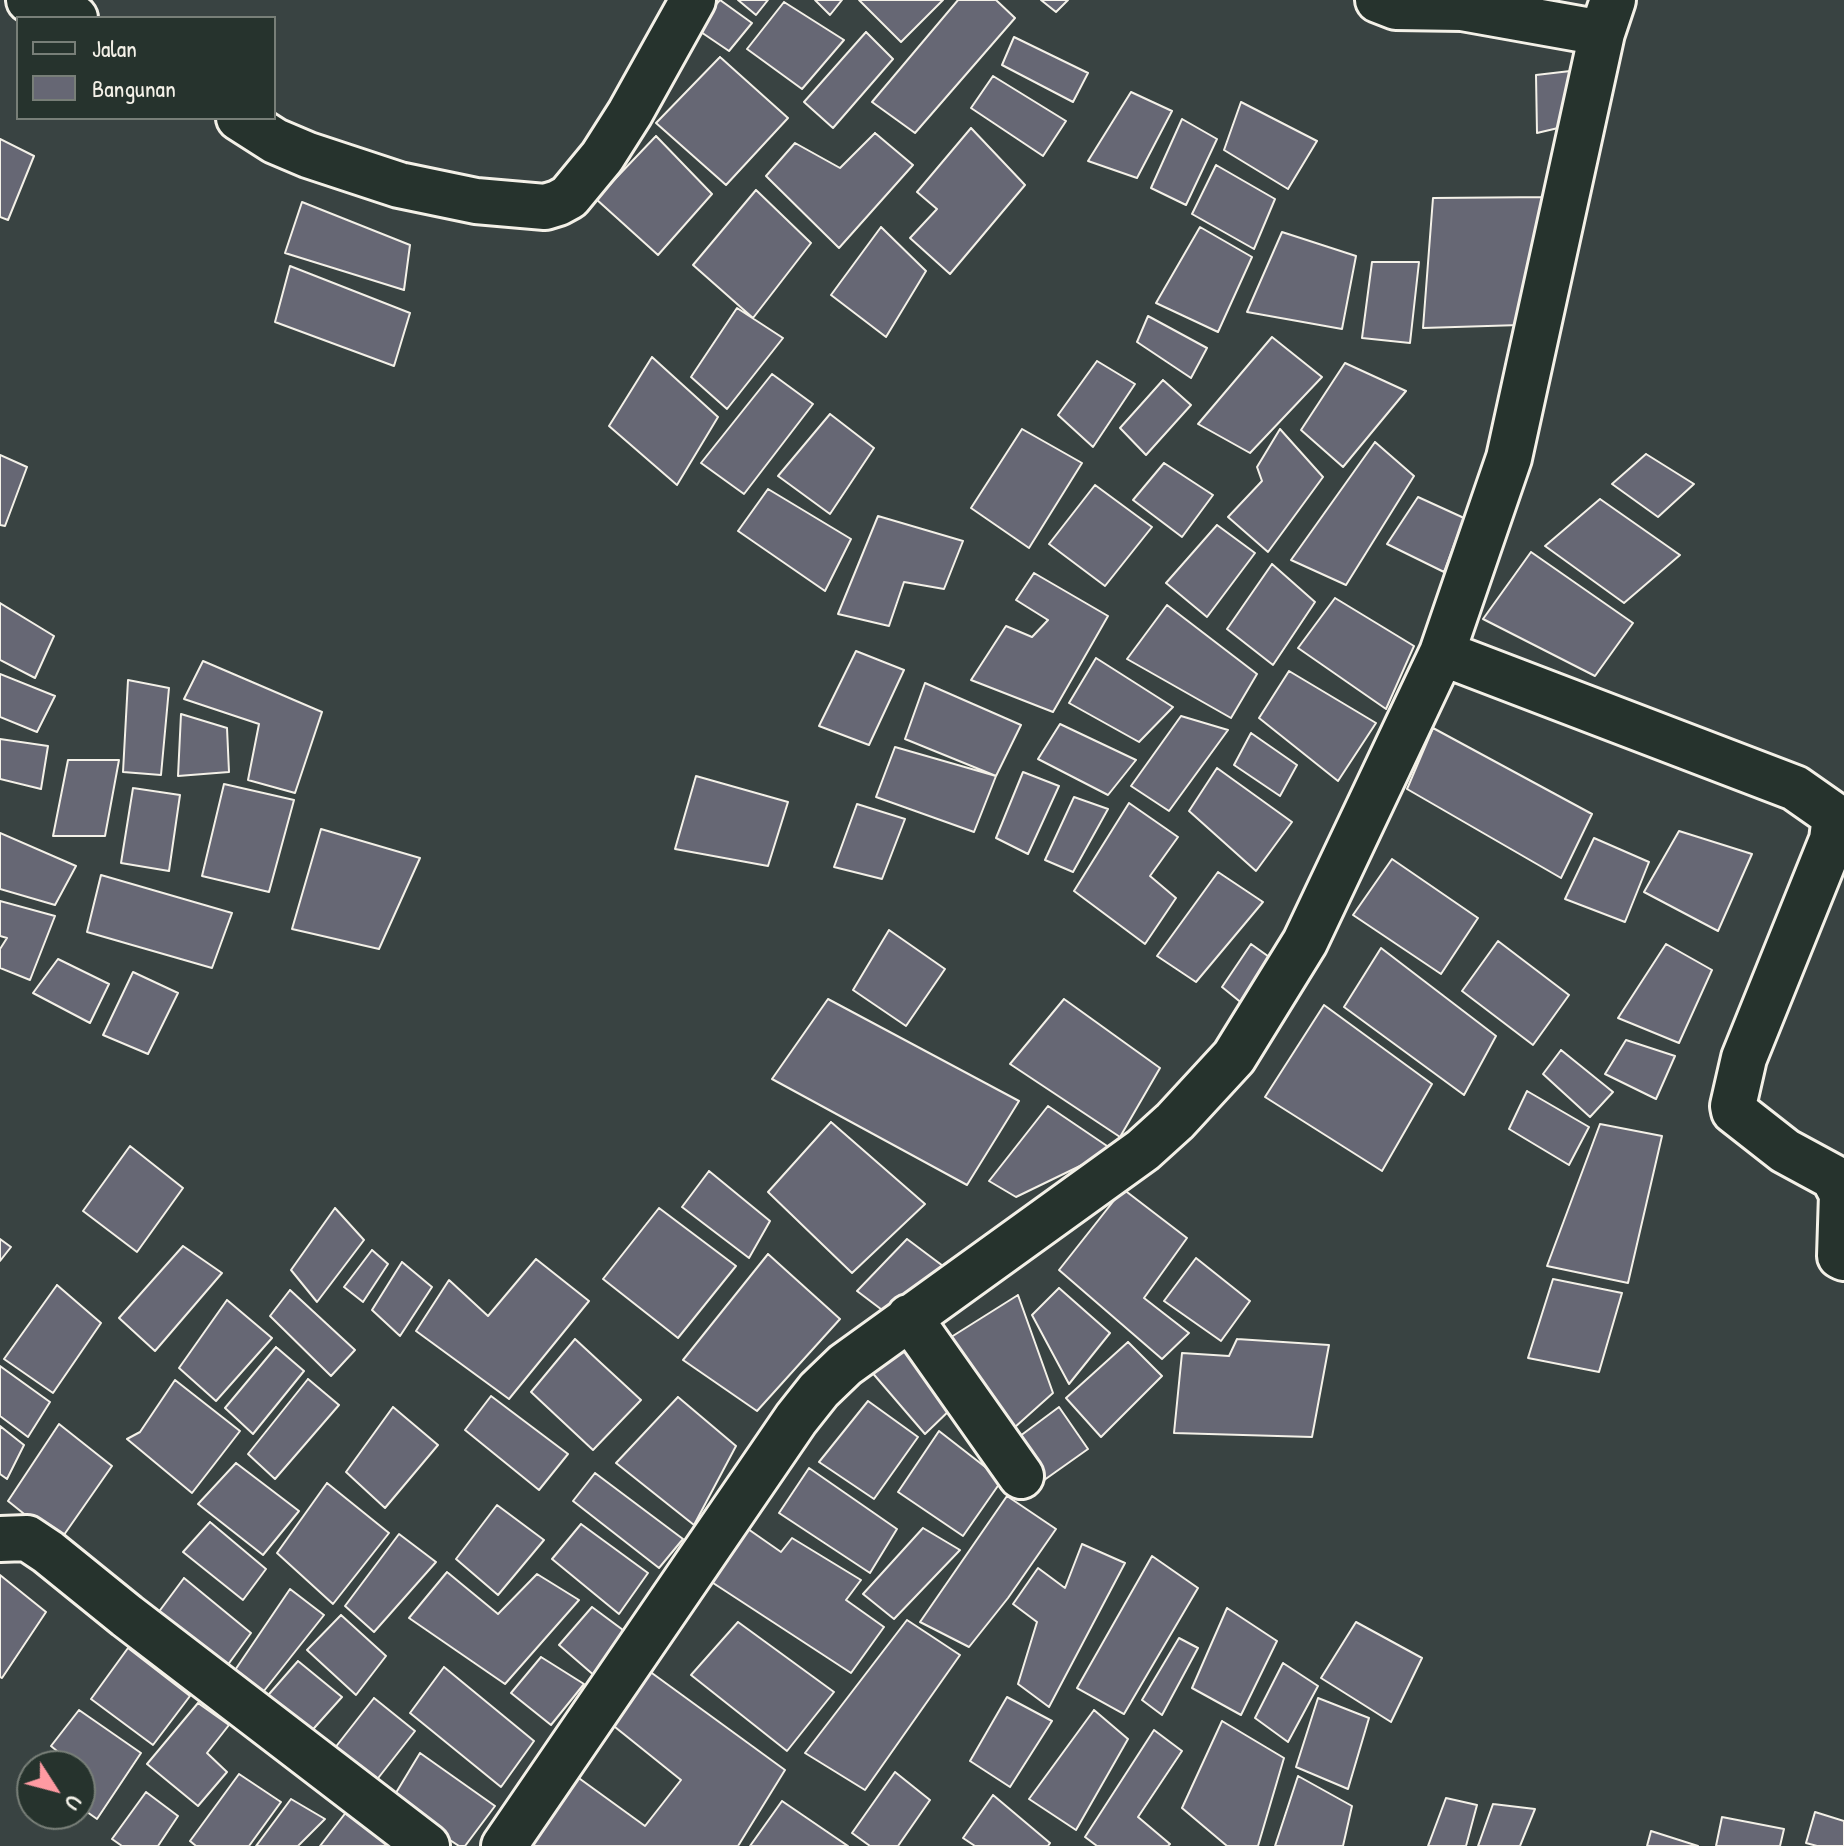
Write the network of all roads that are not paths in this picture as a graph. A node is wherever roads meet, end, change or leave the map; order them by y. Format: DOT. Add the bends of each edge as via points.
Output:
graph roads {
  1 [pos="29,0"];
  2 [pos="693,0"];
  3 [pos="1378,0"];
  4 [pos="71,16"];
  5 [pos="1608,16"];
  6 [pos="242,120"];
  7 [pos="1442,653"];
  8 [pos="1844,1258"];
  9 [pos="909,1317"];
  10 [pos="1021,1476"];
  11 [pos="0,1539"];
  12 [pos="427,1846"];
  13 [pos="504,1846"];
  1 -- 4 [label="street"];
  2 -- 6 [label="street" via="602,157 569,197 545,207 476,201 399,185 308,155"];
  3 -- 5 [label="street" via="1396,7"];
  5 -- 7 [label="street" via="1509,458"];
  7 -- 8 [label="street" via="1795,788 1835,816 1832,840 1744,1058 1733,1106 1785,1151 1833,1177 1842,1194"];
  7 -- 9 [label="street" via="1305,942 1234,1057 1143,1150"];
  9 -- 10 [label="street"];
  9 -- 13 [label="street" via="845,1365 796,1419"];
  11 -- 12 [label="street" via="27,1538 48,1552"];
}
